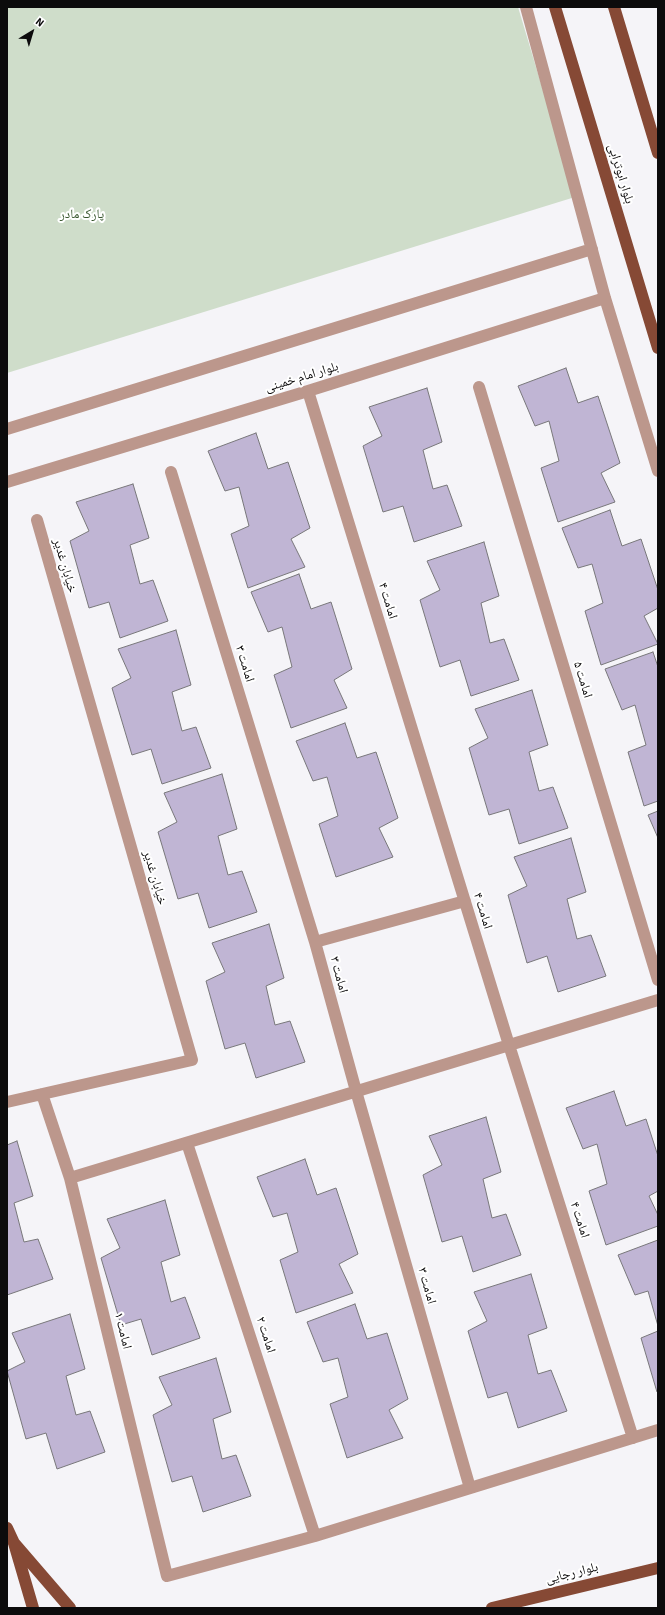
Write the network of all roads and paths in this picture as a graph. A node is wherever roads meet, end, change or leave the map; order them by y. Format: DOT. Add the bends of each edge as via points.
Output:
graph roads {
  1 [pos="526,7"];
  2 [pos="555,7"];
  3 [pos="614,7"];
  4 [pos="658,153"];
  5 [pos="592,249"];
  6 [pos="605,298"];
  7 [pos="658,348"];
  8 [pos="479,388"];
  9 [pos="308,391"];
  10 [pos="7,429"];
  11 [pos="658,471"];
  12 [pos="171,472"];
  13 [pos="7,482"];
  14 [pos="37,520"];
  15 [pos="465,901"];
  16 [pos="315,942"];
  17 [pos="658,980"];
  18 [pos="658,1000"];
  19 [pos="509,1045"];
  20 [pos="356,1092"];
  21 [pos="42,1094"];
  22 [pos="7,1102"];
  23 [pos="187,1143"];
  24 [pos="70,1178"];
  25 [pos="658,1430"];
  26 [pos="633,1438"];
  27 [pos="470,1488"];
  28 [pos="7,1528"];
  29 [pos="315,1536"];
  30 [pos="14,1543"];
  31 [pos="658,1568"];
  32 [pos="33,1608"];
  33 [pos="70,1608"];
  34 [pos="492,1608"];
  1 -- 5 [label="street"];
  2 -- 7 [label="main road, بلوار ابوترابی"];
  3 -- 4 [label="main road"];
  5 -- 6 [label="street"];
  5 -- 10 [label="street"];
  6 -- 9 [label="street, بلوار امام خمینی"];
  6 -- 11 [label="street"];
  8 -- 17 [label="street, امامت ۵"];
  9 -- 13 [label="street, بلوار امام خمینی"];
  9 -- 15 [label="street, امامت ۴"];
  12 -- 16 [label="street, امامت ۳"];
  14 -- 21 [label="street, خیابان غدیر" via="192,1060"];
  15 -- 16 [label="street"];
  15 -- 19 [label="street, امامت ۴"];
  16 -- 20 [label="street, امامت ۳"];
  18 -- 19 [label="street"];
  19 -- 20 [label="street"];
  19 -- 26 [label="street, امامت ۴"];
  20 -- 23 [label="street"];
  20 -- 27 [label="street, امامت ۳"];
  21 -- 22 [label="street, خیابان غدیر"];
  21 -- 24 [label="street, امامت ۱"];
  23 -- 24 [label="street"];
  23 -- 29 [label="street, امامت ۲"];
  24 -- 29 [label="street, امامت ۱" via="167,1576"];
  25 -- 26 [label="street"];
  26 -- 27 [label="street"];
  27 -- 29 [label="street"];
  28 -- 30 [label="main road"];
  30 -- 32 [label="main road"];
  30 -- 33 [label="main road"];
  31 -- 34 [label="main road, بلوار رجایی"];
}
